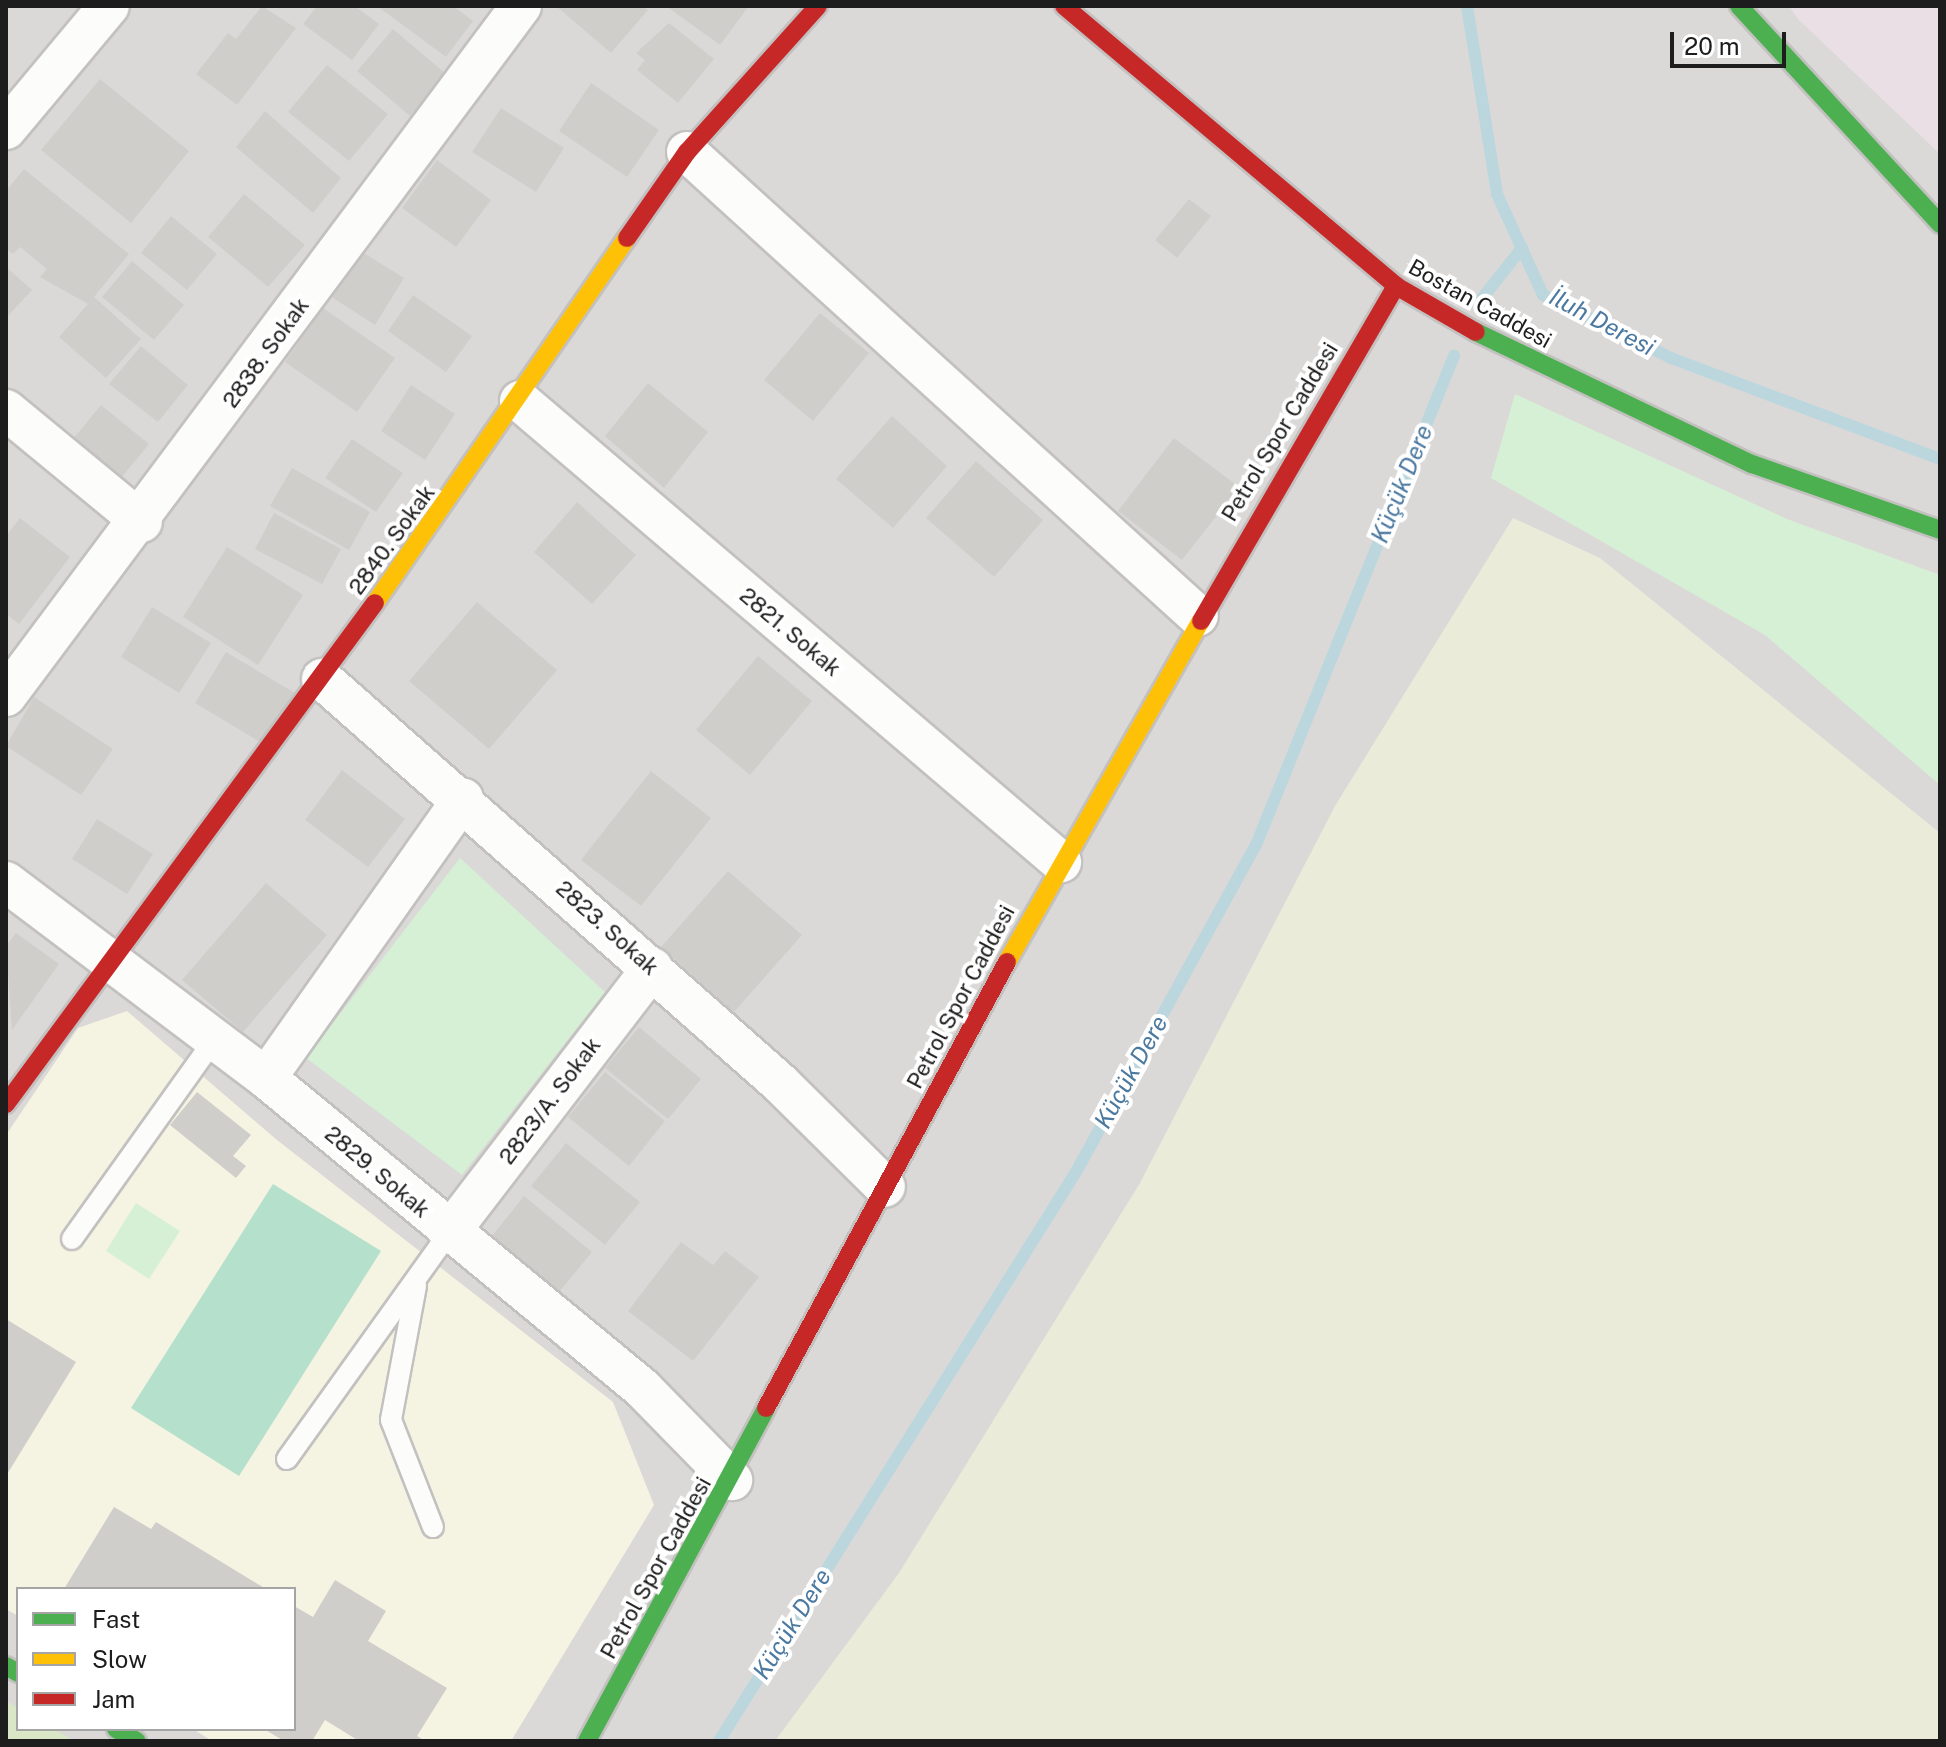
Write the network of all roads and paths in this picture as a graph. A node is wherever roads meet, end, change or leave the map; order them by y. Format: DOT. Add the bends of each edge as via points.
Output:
graph roads {
  1 [pos="521,6"];
  2 [pos="818,6"];
  3 [pos="1064,6"];
  4 [pos="1739,6"];
  5 [pos="93,12"];
  6 [pos="6,129"];
  7 [pos="687,152"];
  8 [pos="1940,224"];
  9 [pos="1396,286"];
  10 [pos="520,401"];
  11 [pos="6,410"];
  12 [pos="142,522"];
  13 [pos="1940,530"];
  14 [pos="1198,616"];
  15 [pos="322,679"];
  16 [pos="6,696"];
  17 [pos="463,799"];
  18 [pos="1061,862"];
  19 [pos="6,882"];
  20 [pos="116,965"];
  21 [pos="652,968"];
  22 [pos="213,1041"];
  23 [pos="266,1078"];
  24 [pos="6,1104"];
  25 [pos="885,1187"];
  26 [pos="449,1233"];
  27 [pos="72,1239"];
  28 [pos="417,1278"];
  29 [pos="287,1459"];
  30 [pos="732,1480"];
  31 [pos="433,1527"];
  32 [pos="120,1731"];
  33 [pos="137,1741"];
  34 [pos="587,1741"];
  1 -- 12 [label="street, 2838. Sokak"];
  2 -- 7 [label="street, 2840. Sokak"];
  3 -- 9 [label="street, Bostan Caddesi"];
  4 -- 8 [label="street"];
  5 -- 6 [label="street"];
  7 -- 10 [label="street, 2840. Sokak"];
  7 -- 14 [label="street"];
  9 -- 13 [label="street, Bostan Caddesi" via="1514,353 1752,464"];
  9 -- 14 [label="street, Petrol Spor Caddesi"];
  10 -- 15 [label="street, 2840. Sokak"];
  10 -- 18 [label="street, 2821. Sokak"];
  11 -- 12 [label="street"];
  12 -- 16 [label="street, 2838. Sokak"];
  14 -- 18 [label="street, Petrol Spor Caddesi"];
  15 -- 17 [label="street, 2823. Sokak"];
  15 -- 20 [label="street, 2840. Sokak"];
  17 -- 21 [label="street, 2823. Sokak"];
  17 -- 23 [label="street"];
  18 -- 25 [label="street, Petrol Spor Caddesi"];
  19 -- 20 [label="street, 2829. Sokak"];
  20 -- 22 [label="street, 2829. Sokak"];
  20 -- 24 [label="street, 2840. Sokak" via="69,1013"];
  21 -- 25 [label="street, 2823. Sokak"];
  21 -- 26 [label="street, 2823/A. Sokak"];
  22 -- 23 [label="street, 2829. Sokak"];
  22 -- 27 [label="lane"];
  23 -- 26 [label="street, 2829. Sokak"];
  25 -- 30 [label="street, Petrol Spor Caddesi"];
  26 -- 28 [label="lane"];
  26 -- 30 [label="street, 2829. Sokak" via="642,1388"];
  28 -- 29 [label="lane"];
  28 -- 31 [label="lane" via="391,1420"];
  30 -- 34 [label="street, Petrol Spor Caddesi"];
  32 -- 33 [label="street"];
}
